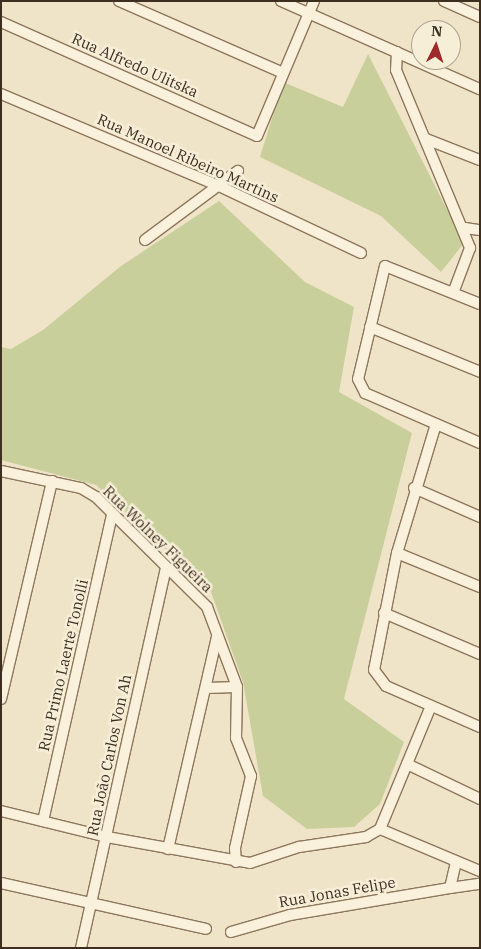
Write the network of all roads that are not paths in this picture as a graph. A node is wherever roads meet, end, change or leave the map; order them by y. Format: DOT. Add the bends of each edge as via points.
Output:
graph roads {
  1 [pos="119,1"];
  2 [pos="281,1"];
  3 [pos="314,1"];
  4 [pos="444,1"];
  5 [pos="308,13"];
  6 [pos="480,17"];
  7 [pos="1,22"];
  8 [pos="397,52"];
  9 [pos="283,73"];
  10 [pos="480,89"];
  11 [pos="1,94"];
  12 [pos="426,139"];
  13 [pos="480,160"];
  14 [pos="238,171"];
  15 [pos="219,186"];
  16 [pos="465,228"];
  17 [pos="480,230"];
  18 [pos="146,240"];
  19 [pos="361,253"];
  20 [pos="453,293"];
  21 [pos="480,304"];
  22 [pos="370,327"];
  23 [pos="480,372"];
  24 [pos="436,424"];
  25 [pos="480,443"];
  26 [pos="1,471"];
  27 [pos="52,482"];
  28 [pos="414,488"];
  29 [pos="112,516"];
  30 [pos="480,517"];
  31 [pos="397,553"];
  32 [pos="166,568"];
  33 [pos="480,587"];
  34 [pos="384,613"];
  35 [pos="217,636"];
  36 [pos="480,654"];
  37 [pos="237,687"];
  38 [pos="206,688"];
  39 [pos="1,699"];
  40 [pos="432,706"];
  41 [pos="480,727"];
  42 [pos="407,764"];
  43 [pos="480,799"];
  44 [pos="1,811"];
  45 [pos="43,821"];
  46 [pos="380,829"];
  47 [pos="107,837"];
  48 [pos="168,848"];
  49 [pos="236,862"];
  50 [pos="456,862"];
  51 [pos="480,871"];
  52 [pos="1,882"];
  53 [pos="480,884"];
  54 [pos="450,888"];
  55 [pos="92,902"];
  56 [pos="206,929"];
  57 [pos="232,932"];
  58 [pos="81,948"];
  1 -- 9 [label="street"];
  2 -- 5 [label="street"];
  3 -- 5 [label="street"];
  4 -- 6 [label="street"];
  5 -- 8 [label="street"];
  5 -- 9 [label="street"];
  7 -- 9 [label="street, Rua Alfredo Ulitska" via="257,136"];
  8 -- 10 [label="street"];
  8 -- 12 [label="street" via="396,70"];
  11 -- 15 [label="street, Rua Manoel Ribeiro Martins"];
  12 -- 13 [label="street"];
  12 -- 16 [label="street"];
  14 -- 15 [label="street"];
  15 -- 18 [label="street"];
  15 -- 19 [label="street, Rua Manoel Ribeiro Martins"];
  16 -- 17 [label="street"];
  16 -- 20 [label="street" via="470,248"];
  20 -- 21 [label="street"];
  20 -- 22 [label="street" via="385,266"];
  22 -- 23 [label="street"];
  22 -- 24 [label="street" via="358,374 360,387"];
  24 -- 25 [label="street"];
  24 -- 28 [label="street"];
  26 -- 27 [label="street, Rua Wolney Figueira"];
  27 -- 29 [label="street, Rua Wolney Figueira" via="81,488"];
  27 -- 39 [label="street"];
  28 -- 30 [label="street"];
  28 -- 31 [label="street"];
  29 -- 32 [label="street, Rua Wolney Figueira"];
  29 -- 45 [label="street, Rua Primo Laerte Tonolli"];
  31 -- 33 [label="street"];
  31 -- 34 [label="street"];
  32 -- 35 [label="street, Rua Wolney Figueira" via="202,601"];
  32 -- 47 [label="street, Rua João Carlos Von Ah"];
  34 -- 36 [label="street"];
  34 -- 40 [label="street" via="374,666 376,678"];
  35 -- 37 [label="street, Rua Wolney Figueira"];
  35 -- 38 [label="street"];
  37 -- 38 [label="street"];
  37 -- 49 [label="street" via="236,738 251,776 235,848"];
  38 -- 48 [label="street"];
  40 -- 41 [label="street"];
  40 -- 42 [label="street"];
  42 -- 43 [label="street"];
  42 -- 46 [label="street"];
  44 -- 45 [label="street"];
  45 -- 47 [label="street"];
  46 -- 49 [label="street" via="366,837"];
  46 -- 50 [label="street"];
  47 -- 48 [label="street"];
  47 -- 55 [label="street, Rua João Carlos Von Ah"];
  48 -- 49 [label="street"];
  50 -- 51 [label="street"];
  50 -- 54 [label="street"];
  52 -- 55 [label="street"];
  53 -- 54 [label="street, Rua Jonas Felipe"];
  54 -- 57 [label="street, Rua Jonas Felipe" via="290,915"];
  55 -- 56 [label="street"];
  55 -- 58 [label="street, Rua João Carlos Von Ah"];
}
